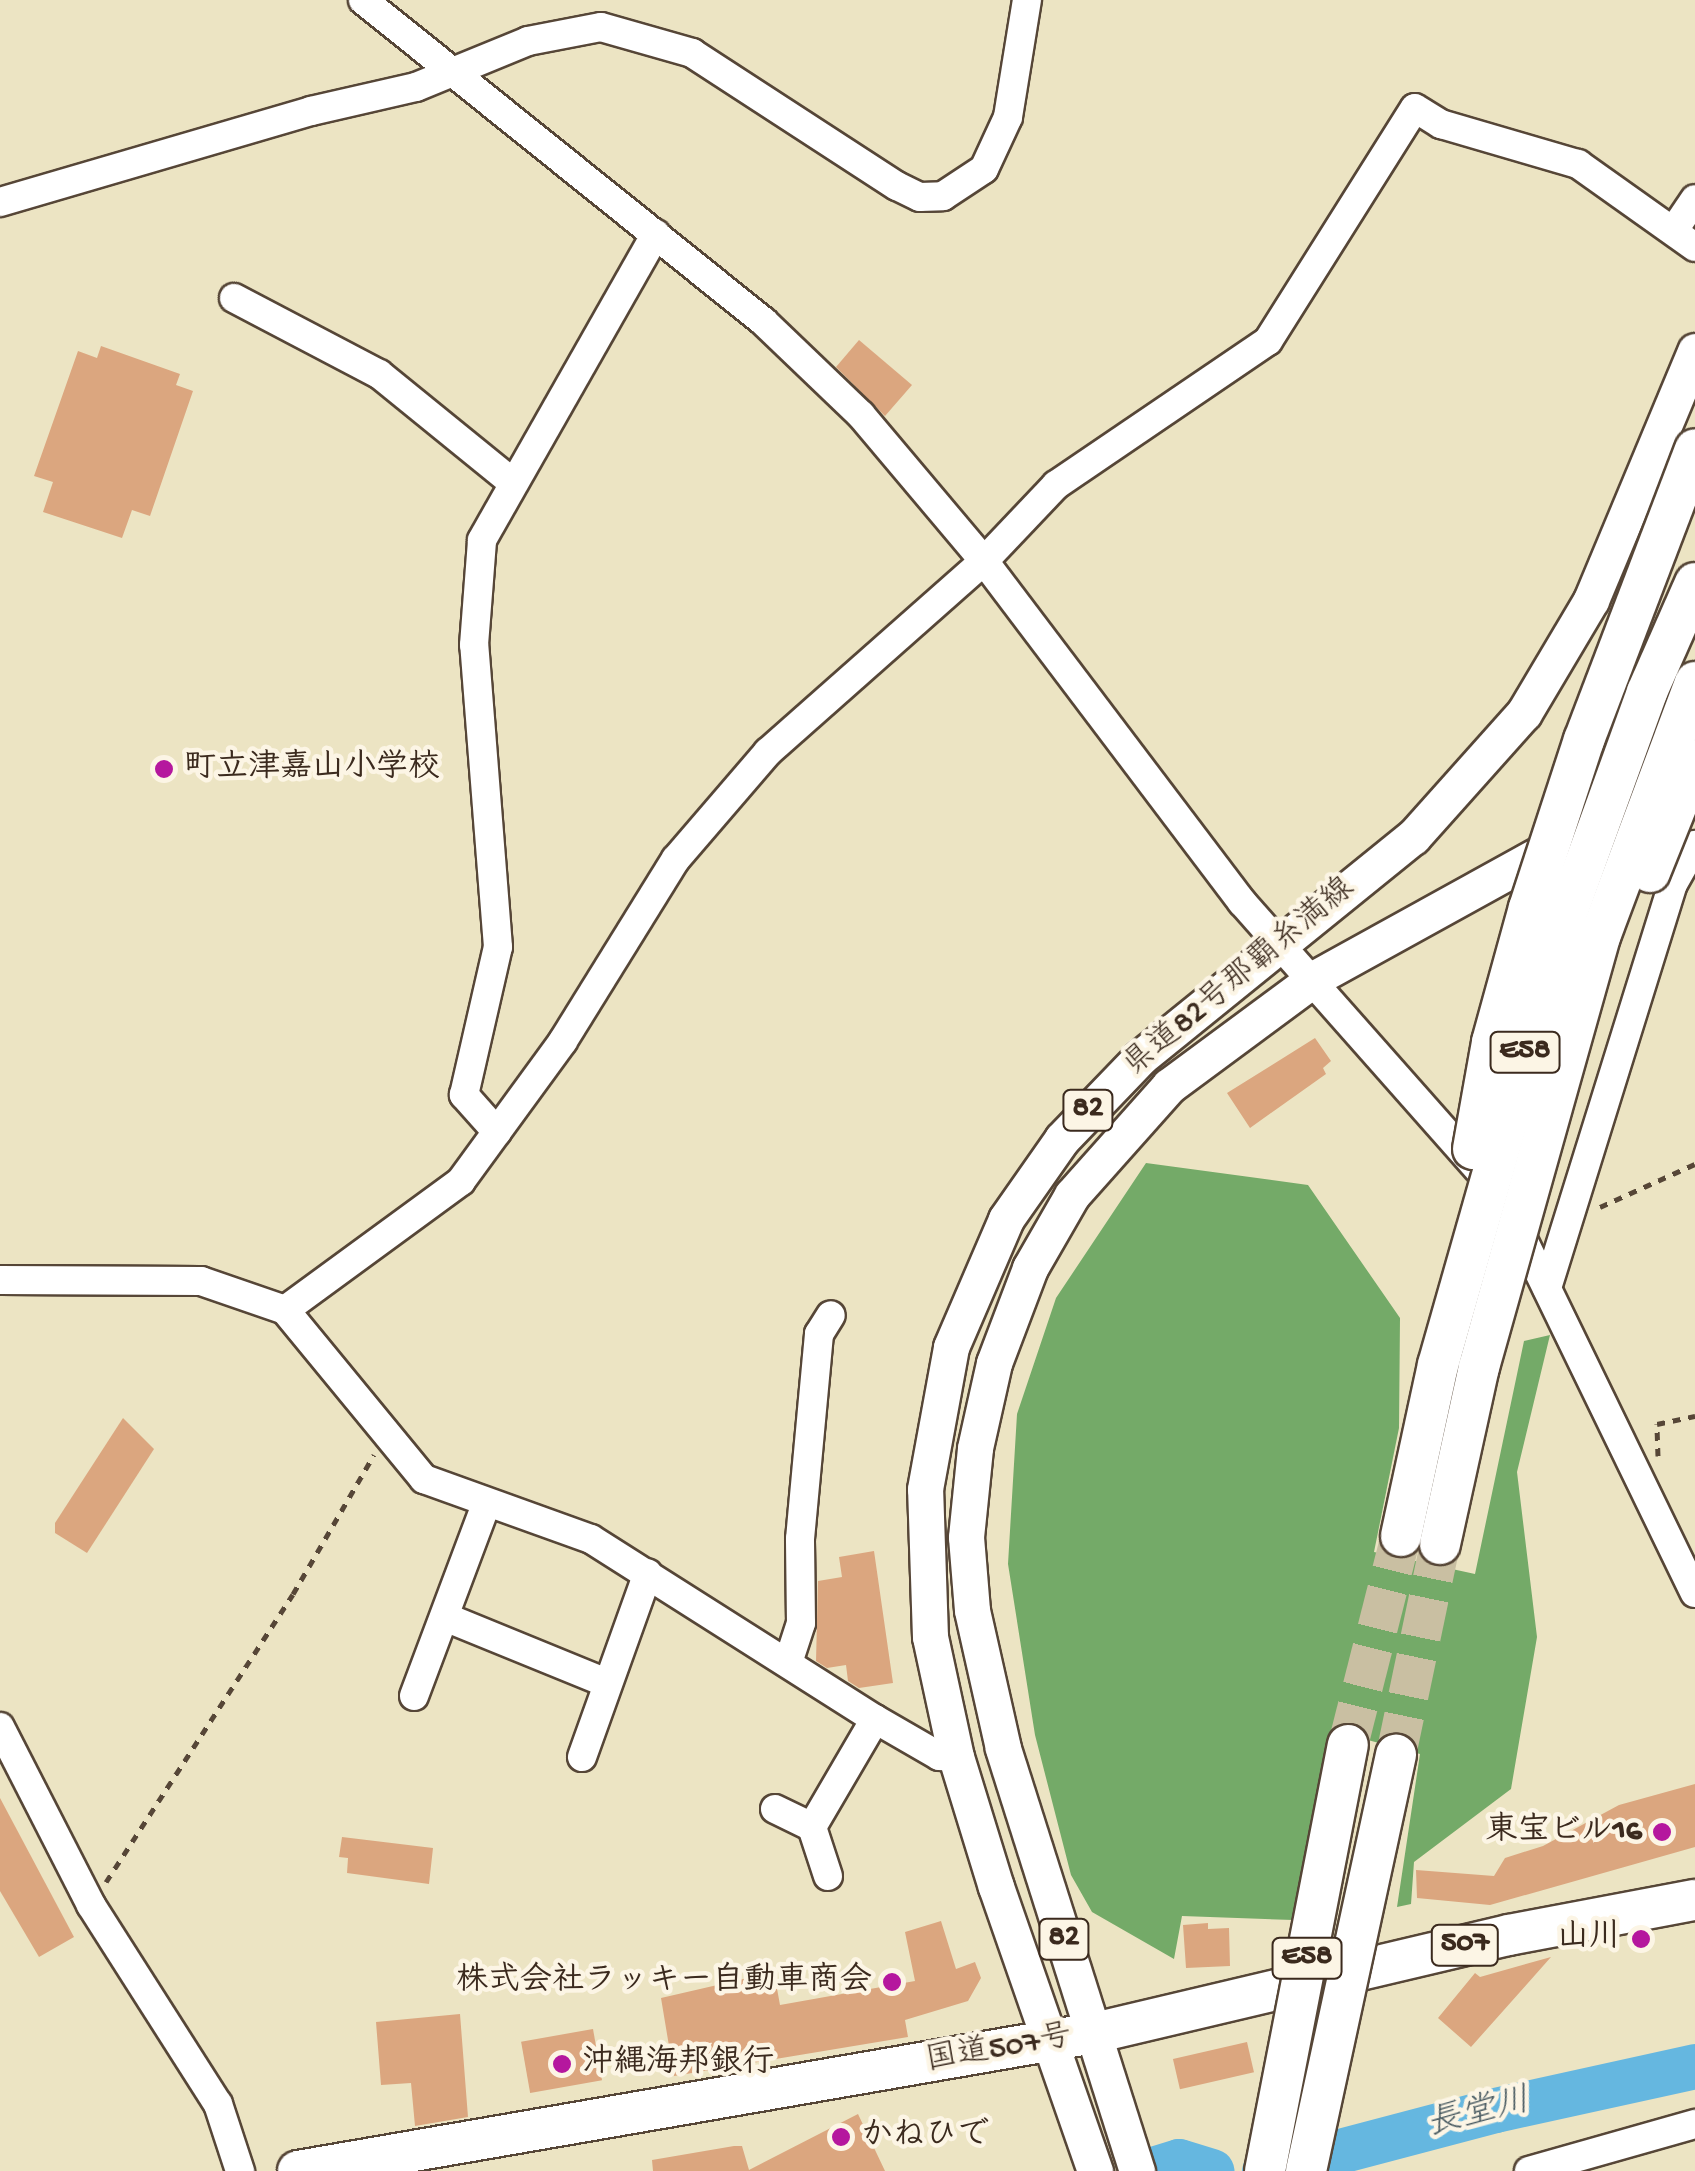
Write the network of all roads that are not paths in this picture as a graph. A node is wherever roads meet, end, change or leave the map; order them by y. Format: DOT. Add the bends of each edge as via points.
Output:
graph roads {
  1 [pos="363,0"];
  2 [pos="1027,0"];
  3 [pos="450,70"];
  4 [pos="1695,199"];
  5 [pos="0,202"];
  6 [pos="656,234"];
  7 [pos="1684,239"];
  8 [pos="234,298"];
  9 [pos="1695,352"];
  10 [pos="1695,450"];
  11 [pos="512,482"];
  12 [pos="984,561"];
  13 [pos="1695,583"];
  14 [pos="1695,682"];
  15 [pos="1695,758"];
  16 [pos="1695,845"];
  17 [pos="1282,943"];
  18 [pos="1315,978"];
  19 [pos="498,1132"];
  20 [pos="0,1280"];
  21 [pos="1547,1288"];
  22 [pos="285,1310"];
  23 [pos="831,1315"];
  24 [pos="1438,1365"];
  25 [pos="1479,1367"];
  26 [pos="486,1502"];
  27 [pos="648,1572"];
  28 [pos="1695,1593"];
  29 [pos="445,1617"];
  30 [pos="788,1663"];
  31 [pos="608,1684"];
  32 [pos="414,1696"];
  33 [pos="875,1719"];
  34 [pos="0,1726"];
  35 [pos="1348,1744"];
  36 [pos="1396,1756"];
  37 [pos="582,1757"];
  38 [pos="956,1757"];
  39 [pos="775,1809"];
  40 [pos="812,1827"];
  41 [pos="828,1876"];
  42 [pos="1687,1898"];
  43 [pos="1094,2033"];
  44 [pos="1054,2040"];
  45 [pos="1695,2124"];
  46 [pos="1092,2158"];
  47 [pos="418,2163"];
  48 [pos="240,2171"];
  49 [pos="298,2171"];
  50 [pos="1137,2171"];
  51 [pos="1266,2171"];
  52 [pos="1306,2171"];
  53 [pos="1529,2171"];
  1 -- 3 [label="street"];
  2 -- 3 [label="street" via="1008,117 984,169 966,188 944,196 897,186 692,53 626,32 600,27 528,41"];
  3 -- 5 [label="street" via="416,87"];
  3 -- 6 [label="street"];
  4 -- 7 [label="street"];
  6 -- 11 [label="street"];
  6 -- 12 [label="street" via="764,322 860,415"];
  7 -- 12 [label="street" via="1578,164 1440,124 1414,108 1268,341 1056,485"];
  8 -- 11 [label="street" via="379,374"];
  9 -- 17 [label="main road, 県道82号那覇糸満線 / 82" via="1591,600 1524,714 1412,837"];
  10 -- 24 [label="highway, bridge" via="1584,740 1529,908 1492,1042"];
  11 -- 19 [label="street" via="482,540 474,645 498,946 464,1095"];
  12 -- 17 [label="street" via="1242,902"];
  12 -- 19 [label="street" via="768,752 699,832"];
  13 -- 24 [label="highway, E58, bridge" via="1646,692 1566,916"];
  14 -- 25 [label="highway, E58, bridge" via="1601,934"];
  15 -- 18 [label="main road, 県道82号那覇糸満線 / 82" via="1613,814"];
  15 -- 25 [label="highway, bridge"];
  16 -- 21 [label="street" via="1673,884"];
  17 -- 18 [label="street"];
  17 -- 38 [label="main road, 県道82号那覇糸満線 / 82" via="1141,1057 1062,1138 1006,1219 968,1295 938,1390 923,1542 930,1637"];
  18 -- 21 [label="street" via="1504,1200"];
  18 -- 43 [label="main road, 県道82号那覇糸満線 / 82" via="1169,1086 1072,1195 1030,1268 994,1364 975,1448 966,1537 986,1680"];
  19 -- 22 [label="street" via="462,1181"];
  20 -- 22 [label="street" via="201,1281"];
  21 -- 28 [label="street"];
  22 -- 26 [label="street" via="424,1479"];
  23 -- 30 [label="street" via="820,1334 800,1538 801,1623"];
  24 -- 25 [label="highway, E58, bridge" via="1420,1540"];
  26 -- 27 [label="street" via="591,1539"];
  26 -- 29 [label="street"];
  27 -- 30 [label="street"];
  27 -- 31 [label="street"];
  29 -- 31 [label="street"];
  29 -- 32 [label="street"];
  30 -- 33 [label="street"];
  31 -- 37 [label="street"];
  33 -- 38 [label="street" via="940,1756"];
  33 -- 40 [label="street"];
  34 -- 48 [label="street" via="91,1905 218,2104"];
  35 -- 51 [label="highway, E58, bridge"];
  36 -- 52 [label="highway, E58, bridge"];
  38 -- 44 [label="main road, 県道82号那覇糸満線 / 82"];
  39 -- 40 [label="street"];
  40 -- 41 [label="street"];
  42 -- 43 [label="highway, 国道507号 / 507"];
  43 -- 44 [label="highway, 国道507号 / 507"];
  43 -- 50 [label="main road, 県道82号那覇糸満線 / 82"];
  44 -- 46 [label="main road, 県道82号那覇糸満線 / 82"];
  44 -- 47 [label="highway, 国道507号 / 507"];
  45 -- 53 [label="street"];
  47 -- 49 [label="highway, 国道507号 / 507"];
}
